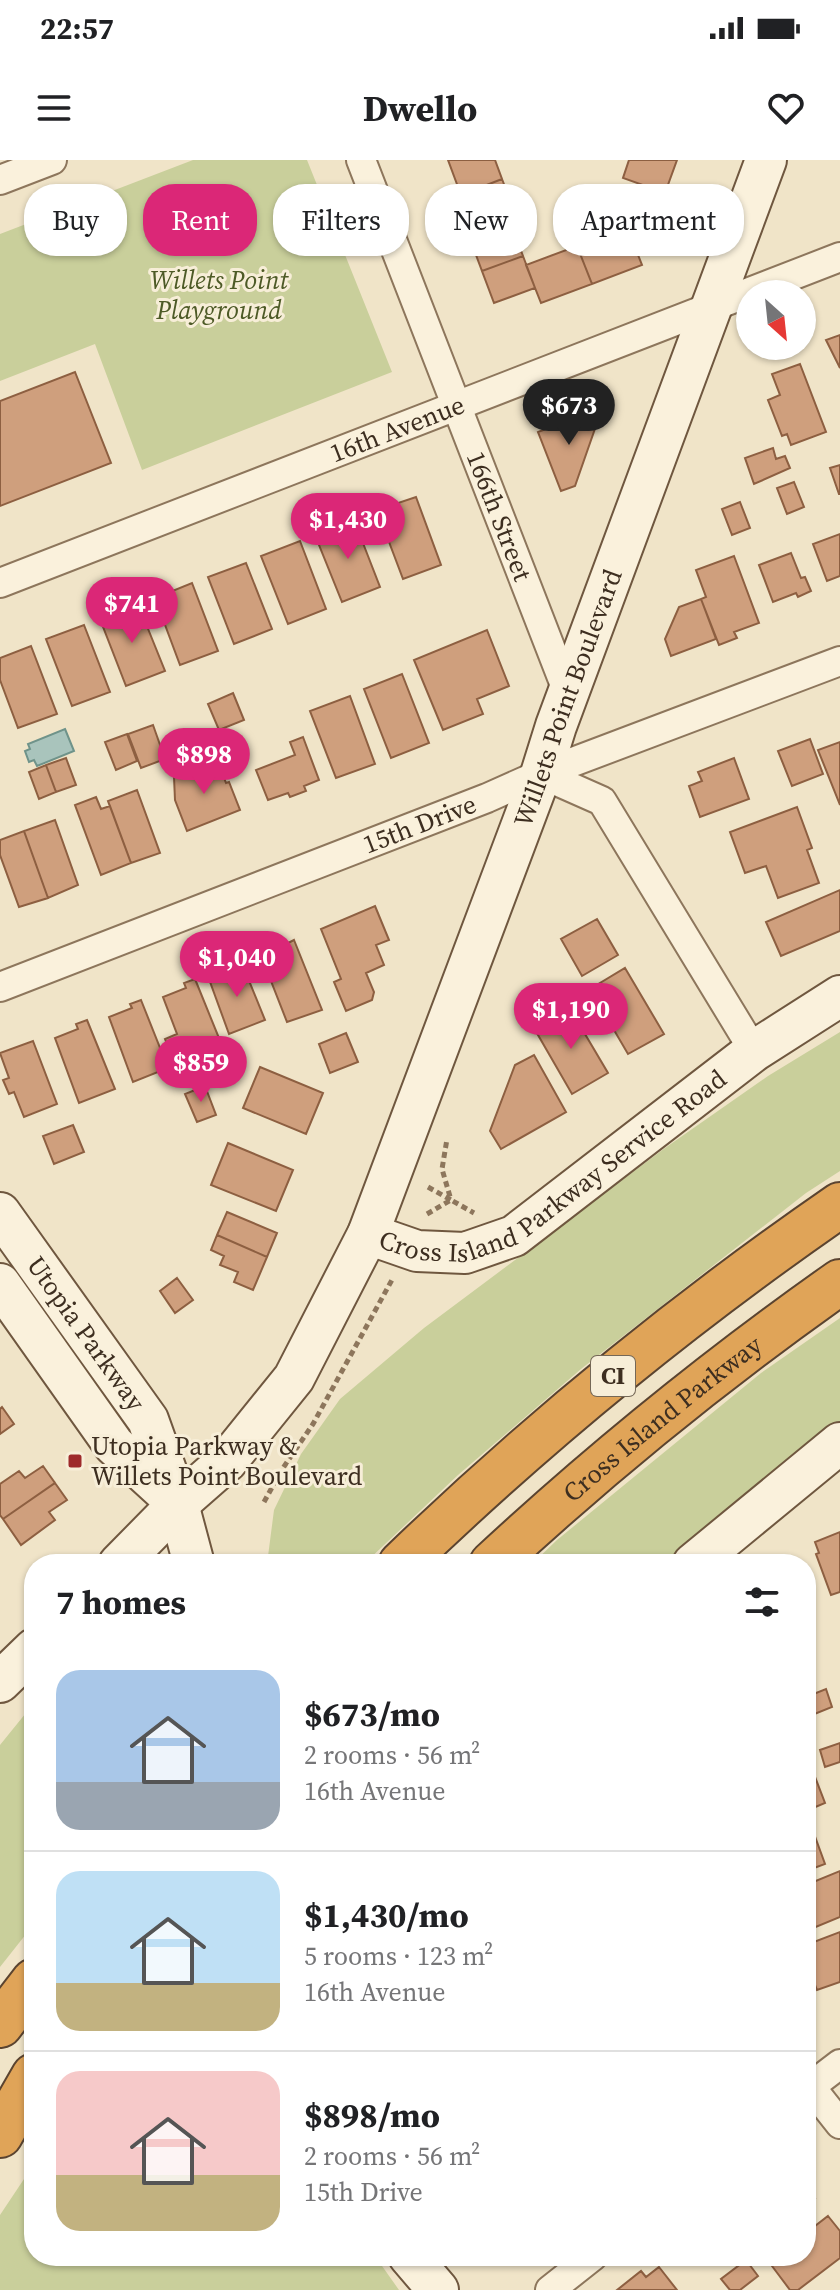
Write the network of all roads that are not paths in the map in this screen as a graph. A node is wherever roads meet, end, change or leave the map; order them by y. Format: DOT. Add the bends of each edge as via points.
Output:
graph roads {
  1 [pos="52,160"];
  2 [pos="361,160"];
  3 [pos="766,160"];
  4 [pos="0,180"];
  5 [pos="840,257"];
  6 [pos="711,307"];
  7 [pos="456,407"];
  8 [pos="0,583"];
  9 [pos="840,661"];
  10 [pos="568,693"];
  11 [pos="541,774"];
  12 [pos="0,987"];
  13 [pos="840,996"];
  14 [pos="754,1051"];
  15 [pos="840,1205"];
  16 [pos="0,1213"];
  17 [pos="368,1234"];
  18 [pos="840,1282"];
  19 [pos="0,1284"];
  20 [pos="840,1443"];
  21 [pos="178,1504"];
  22 [pos="129,1554"];
  23 [pos="191,1554"];
  24 [pos="412,1554"];
  25 [pos="504,1554"];
  26 [pos="705,1554"];
  27 [pos="24,1660"];
  28 [pos="24,1672"];
  29 [pos="0,1685"];
  30 [pos="24,1976"];
  31 [pos="24,1994"];
  32 [pos="0,2004"];
  33 [pos="0,2025"];
  34 [pos="840,2064"];
  35 [pos="816,2080"];
  36 [pos="24,2087"];
  37 [pos="24,2092"];
  38 [pos="816,2096"];
  39 [pos="0,2118"];
  40 [pos="840,2124"];
  41 [pos="0,2135"];
  42 [pos="418,2266"];
  43 [pos="580,2266"];
  44 [pos="438,2290"];
  45 [pos="550,2290"];
  1 -- 4 [label="street"];
  2 -- 7 [label="street, 166th Street"];
  3 -- 6 [label="street, Willets Point Boulevard"];
  5 -- 6 [label="street, 16th Avenue"];
  6 -- 7 [label="street, 16th Avenue"];
  6 -- 10 [label="street, Willets Point Boulevard"];
  7 -- 8 [label="street, 16th Avenue"];
  7 -- 10 [label="street, 166th Street"];
  9 -- 11 [label="street, 15th Drive"];
  10 -- 11 [label="street, Willets Point Boulevard"];
  11 -- 12 [label="street, 15th Drive"];
  11 -- 14 [label="street" via="602,801"];
  11 -- 17 [label="street, Willets Point Boulevard"];
  13 -- 14 [label="street, Cross Island Parkway Service Road"];
  14 -- 17 [label="street, Cross Island Parkway Service Road" via="514,1236 465,1253 417,1251"];
  15 -- 24 [label="highway, CI" via="590,1395"];
  16 -- 21 [label="street, Utopia Parkway" via="148,1420"];
  17 -- 21 [label="street, Cross Island Parkway Service Road" via="294,1378 227,1461"];
  18 -- 25 [label="highway, Cross Island Parkway / CI" via="664,1415"];
  19 -- 21 [label="street, Utopia Parkway" via="114,1445"];
  20 -- 26 [label="street"];
  21 -- 22 [label="street, Cross Island Parkway Service Road"];
  21 -- 23 [label="street, Utopia Parkway"];
  27 -- 29 [label="street"];
  28 -- 29 [label="street"];
  30 -- 32 [label="highway"];
  31 -- 33 [label="highway"];
  34 -- 35 [label="street"];
  36 -- 39 [label="highway"];
  37 -- 41 [label="highway"];
  38 -- 40 [label="street"];
  42 -- 44 [label="street"];
  43 -- 45 [label="street"];
}
